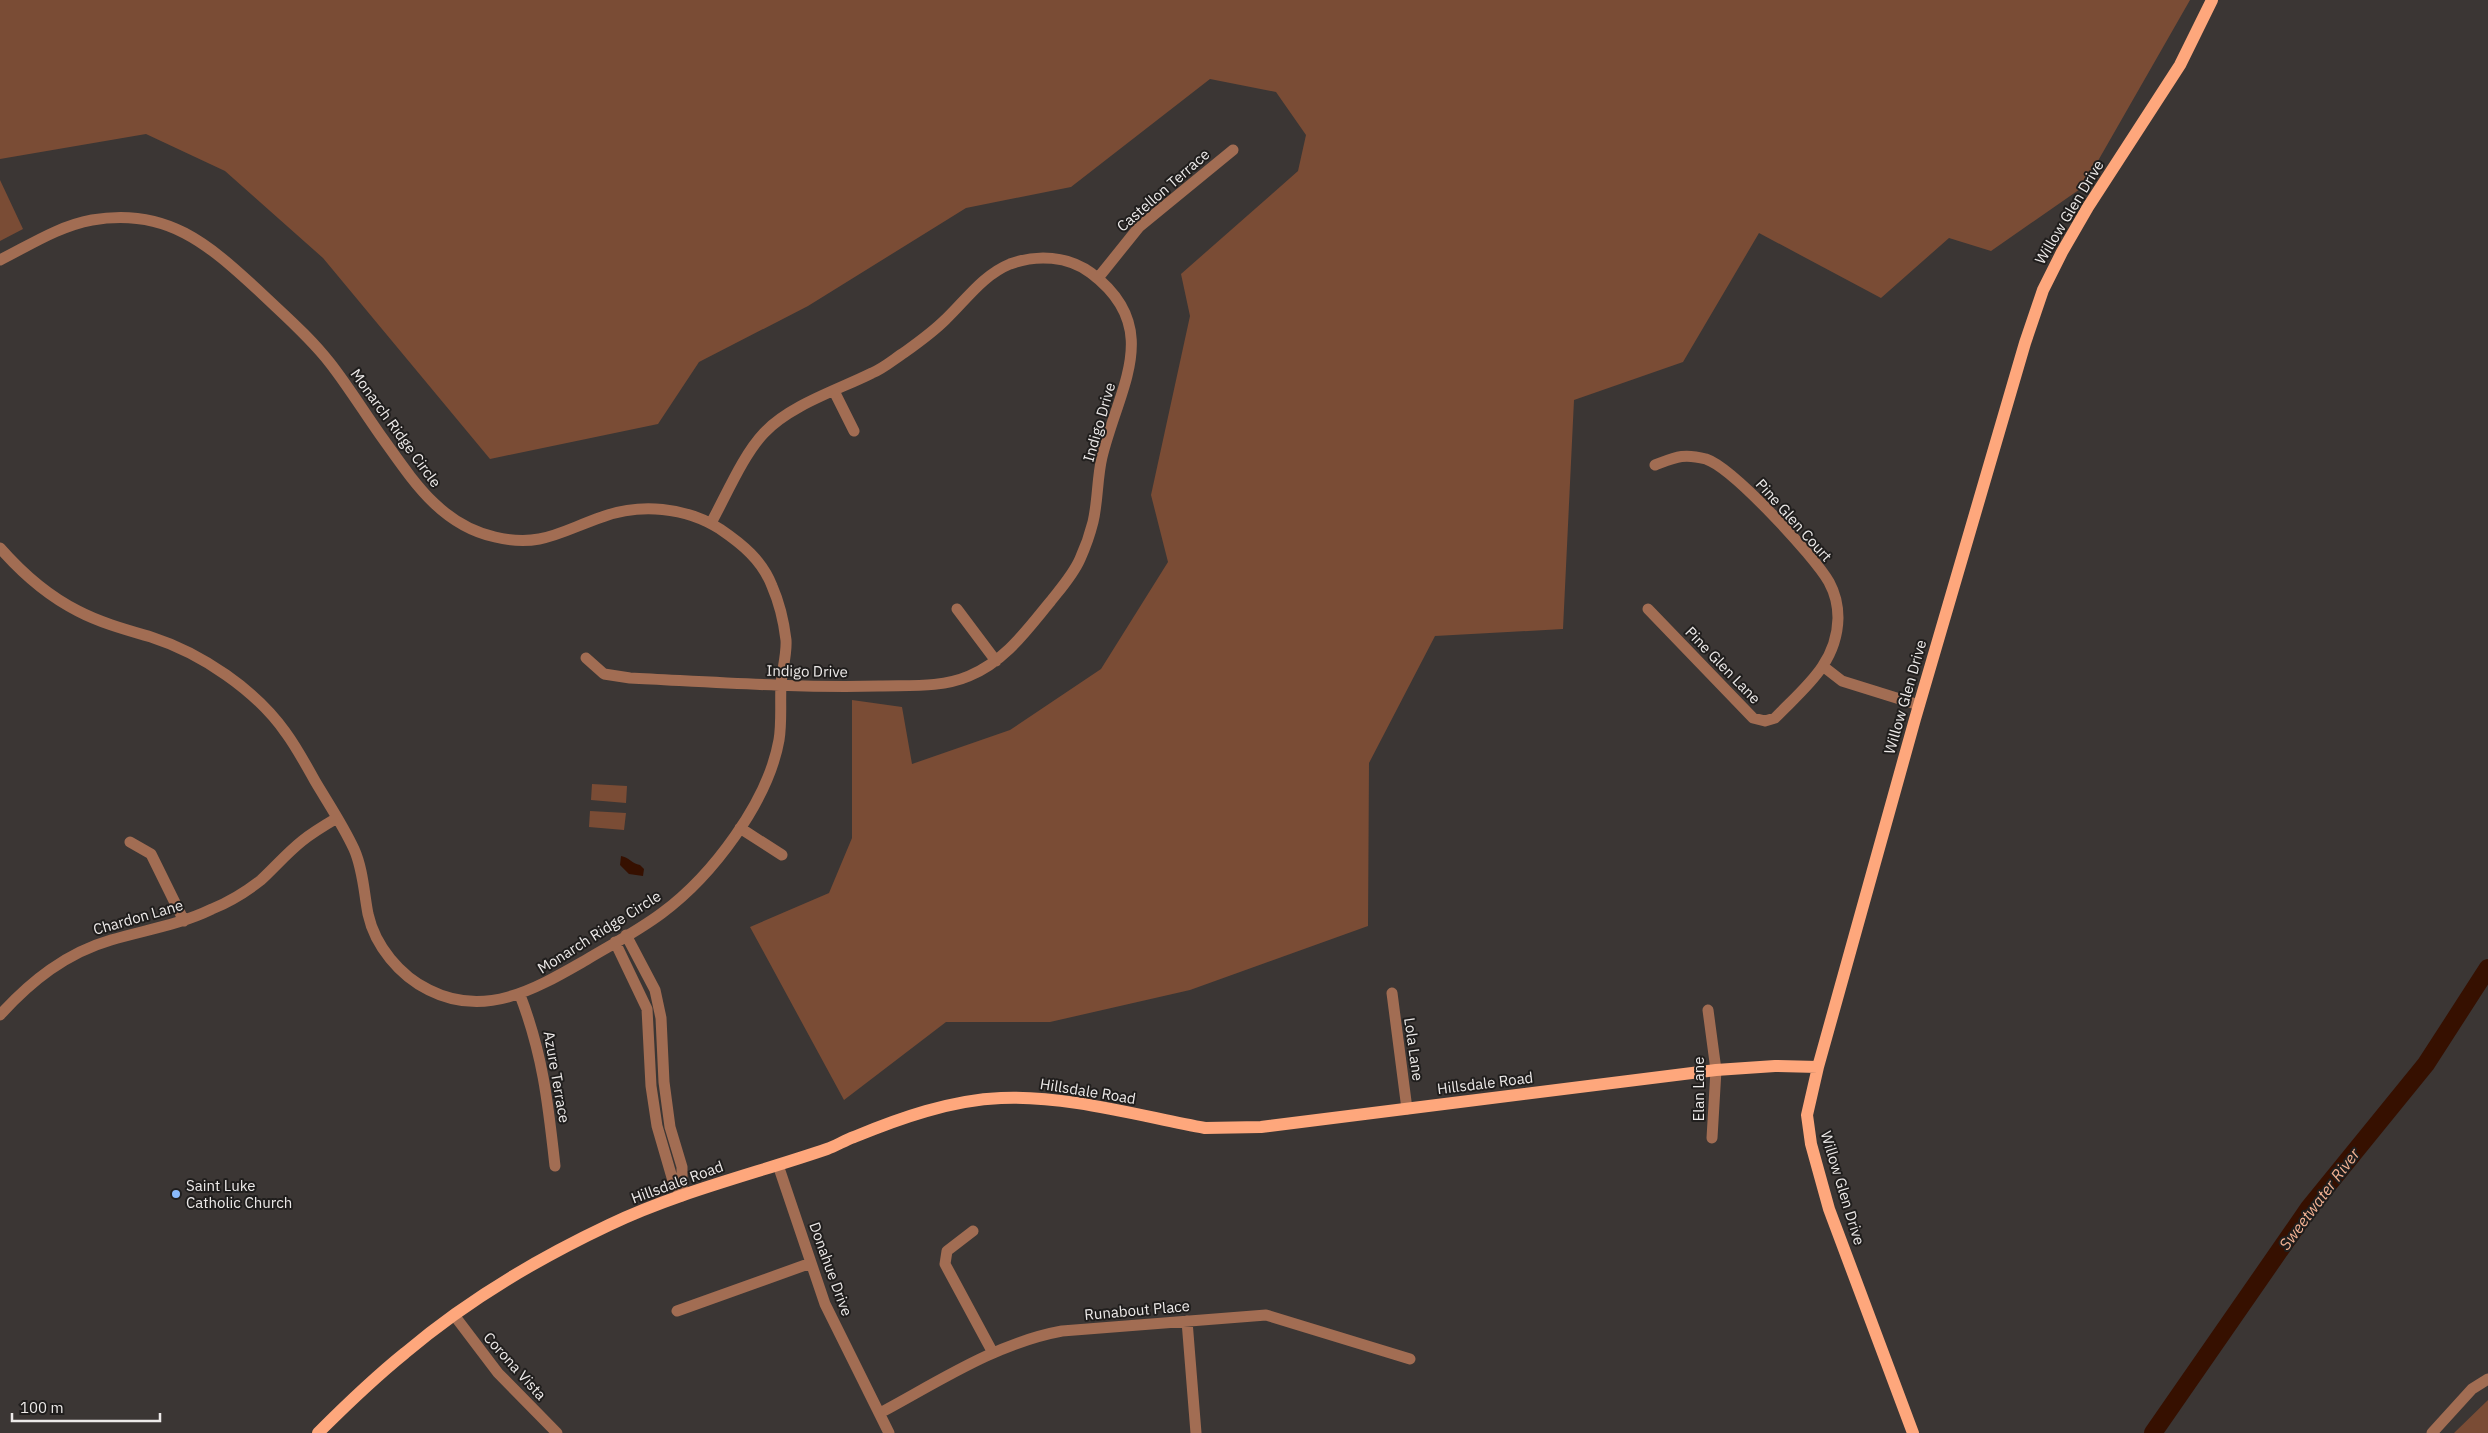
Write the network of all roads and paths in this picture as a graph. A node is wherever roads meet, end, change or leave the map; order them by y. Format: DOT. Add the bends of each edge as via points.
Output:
graph roads {
  1 [pos="2212,0"];
  2 [pos="1233,150"];
  3 [pos="0,260"];
  4 [pos="1098,278"];
  5 [pos="834,391"];
  6 [pos="854,431"];
  7 [pos="1655,465"];
  8 [pos="711,523"];
  9 [pos="0,548"];
  10 [pos="957,610"];
  11 [pos="1648,610"];
  12 [pos="586,658"];
  13 [pos="996,661"];
  14 [pos="1824,668"];
  15 [pos="781,686"];
  16 [pos="1920,705"];
  17 [pos="337,818"];
  18 [pos="740,828"];
  19 [pos="130,842"];
  20 [pos="782,855"];
  21 [pos="184,921"];
  22 [pos="626,935"];
  23 [pos="615,942"];
  24 [pos="1392,993"];
  25 [pos="520,995"];
  26 [pos="1708,1010"];
  27 [pos="0,1016"];
  28 [pos="1818,1067"];
  29 [pos="1716,1070"];
  30 [pos="1407,1109"];
  31 [pos="1712,1138"];
  32 [pos="778,1165"];
  33 [pos="555,1166"];
  34 [pos="682,1196"];
  35 [pos="973,1231"];
  36 [pos="811,1263"];
  37 [pos="677,1311"];
  38 [pos="454,1316"];
  39 [pos="1187,1321"];
  40 [pos="993,1353"];
  41 [pos="1410,1359"];
  42 [pos="2488,1379"];
  43 [pos="880,1413"];
  44 [pos="318,1433"];
  45 [pos="556,1433"];
  46 [pos="889,1433"];
  47 [pos="1196,1433"];
  48 [pos="1913,1433"];
  49 [pos="2432,1433"];
  1 -- 16 [label="main road, Willow Glen Drive" via="2180,64 2088,207 2043,290"];
  2 -- 4 [label="street, Castellon Terrace" via="1140,227"];
  3 -- 8 [label="street, Monarch Ridge Circle" via="63,228 91,220 136,219 177,229 216,252 299,328 328,360 414,483 440,511 459,524 491,537 517,541 557,536 603,516 638,509 676,512"];
  4 -- 5 [label="street, Indigo Drive" via="1082,267 1062,260 1031,259 1010,264 982,281 945,320 914,346 877,371"];
  4 -- 13 [label="street, Indigo Drive" via="1126,312 1132,328 1132,355 1102,457 1093,521 1080,559 1068,579 1018,642"];
  5 -- 6 [label="street"];
  5 -- 8 [label="street, Indigo Drive" via="782,416 765,432 751,448"];
  7 -- 14 [label="street, Pine Glen Court" via="1682,454 1714,463 1738,480 1815,563 1829,582 1837,610 1837,629"];
  8 -- 15 [label="street, Monarch Ridge Circle" via="745,546 770,580 786,642"];
  9 -- 17 [label="street, Monarch Ridge Circle" via="34,583 81,613 173,646 229,677 270,713 287,734"];
  10 -- 13 [label="street"];
  11 -- 14 [label="street, Pine Glen Lane" via="1753,718 1765,721 1775,718"];
  12 -- 15 [label="street, Indigo Drive" via="604,674 630,678"];
  13 -- 15 [label="street, Indigo Drive" via="963,678 936,684"];
  14 -- 16 [label="street" via="1842,681"];
  15 -- 18 [label="street, Monarch Ridge Circle" via="779,740 766,783"];
  16 -- 28 [label="main road, Willow Glen Drive"];
  17 -- 21 [label="street, Chardon Lane" via="303,840 245,891"];
  17 -- 25 [label="street, Monarch Ridge Circle" via="356,853 376,936 403,972 428,990 460,1000 484,1001"];
  18 -- 20 [label="street"];
  18 -- 22 [label="street, Monarch Ridge Circle" via="692,886 662,913"];
  19 -- 21 [label="street" via="151,854"];
  21 -- 27 [label="street, Chardon Lane" via="111,939 68,957 31,984"];
  22 -- 23 [label="street, Monarch Ridge Circle"];
  22 -- 34 [label="street" via="655,990 661,1018 667,1109 682,1167"];
  23 -- 25 [label="street, Monarch Ridge Circle" via="542,986"];
  23 -- 34 [label="street" via="647,1009 651,1086 657,1126 673,1181"];
  24 -- 30 [label="street, Lola Lane"];
  25 -- 33 [label="street, Azure Terrace" via="540,1054"];
  26 -- 29 [label="street, Elan Lane"];
  28 -- 29 [label="main road, Hillsdale Road"];
  28 -- 48 [label="main road, Willow Glen Drive" via="1807,1115 1812,1144 1829,1209"];
  29 -- 30 [label="main road, Hillsdale Road"];
  29 -- 31 [label="street, Elan Lane"];
  30 -- 32 [label="main road, Hillsdale Road" via="1232,1129 1205,1128 1054,1100 1000,1098 931,1110"];
  32 -- 34 [label="main road, Hillsdale Road"];
  32 -- 36 [label="street, Donahue Drive"];
  34 -- 38 [label="main road, Hillsdale Road" via="610,1224 526,1270"];
  35 -- 40 [label="street" via="947,1251 946,1264"];
  36 -- 37 [label="street"];
  36 -- 43 [label="street, Donahue Drive" via="824,1304"];
  38 -- 44 [label="main road, Hillsdale Road" via="405,1352"];
  38 -- 45 [label="street, Corona Vista" via="498,1373"];
  39 -- 40 [label="street, Runabout Place" via="1062,1331 1035,1336"];
  39 -- 41 [label="street, Runabout Place" via="1266,1315"];
  39 -- 47 [label="street"];
  40 -- 43 [label="street, Runabout Place"];
  42 -- 49 [label="street" via="2472,1389"];
  43 -- 46 [label="street, Donahue Drive"];
}
